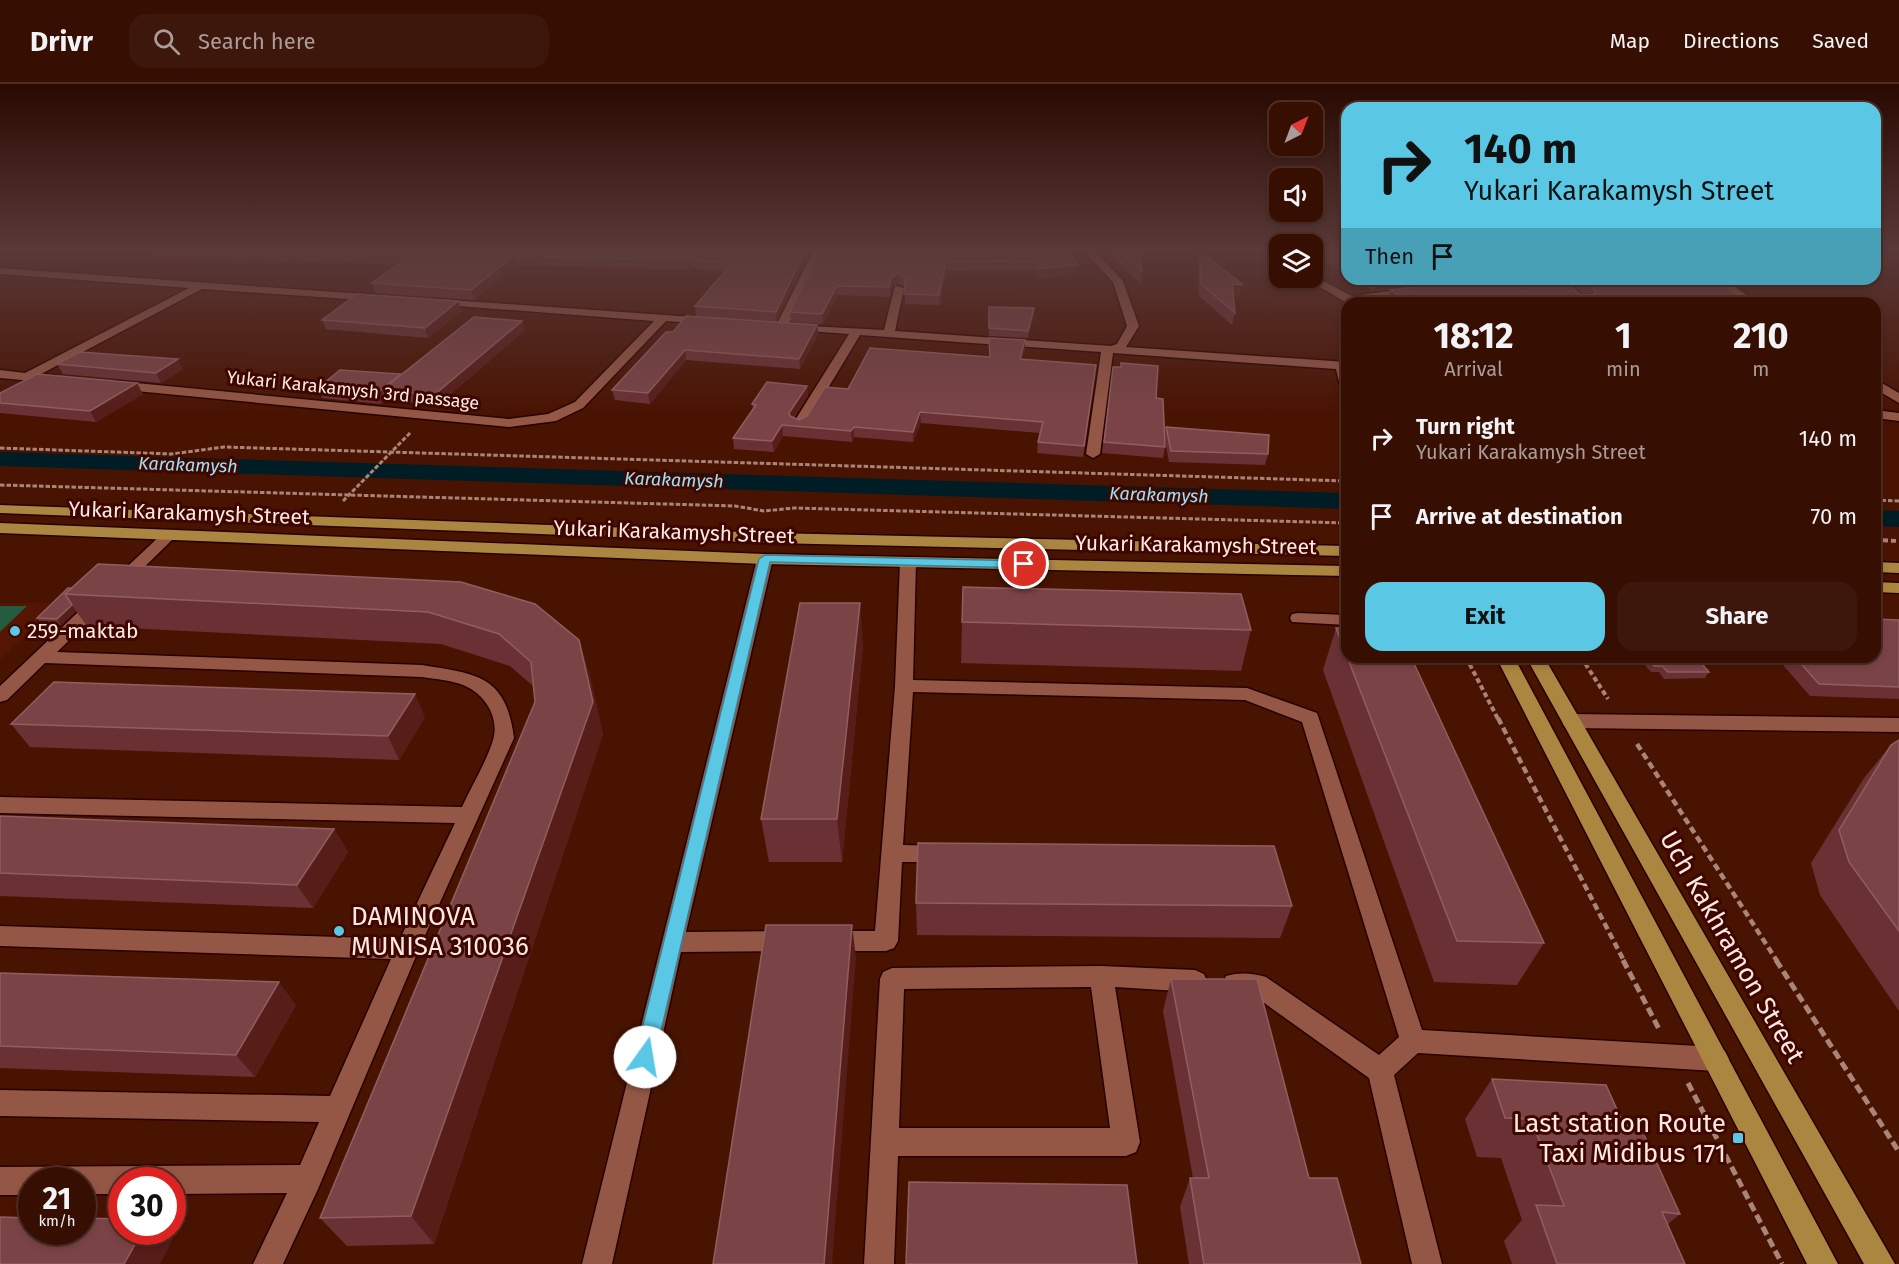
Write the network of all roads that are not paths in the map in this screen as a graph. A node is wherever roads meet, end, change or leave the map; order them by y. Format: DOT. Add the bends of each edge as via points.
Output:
graph roads {
  1 [pos="165,304"];
  2 [pos="455,304"];
  3 [pos="788,304"];
  4 [pos="896,304"];
  5 [pos="1126,304"];
  6 [pos="663,318"];
  7 [pos="723,322"];
  8 [pos="857,331"];
  9 [pos="889,334"];
  10 [pos="1107,351"];
  11 [pos="1341,366"];
  12 [pos="0,374"];
  13 [pos="28,376"];
  14 [pos="63,380"];
  15 [pos="99,383"];
  16 [pos="1881,387"];
  17 [pos="1899,399"];
  18 [pos="1881,415"];
  19 [pos="1899,417"];
  20 [pos="800,425"];
  21 [pos="1093,454"];
  22 [pos="0,509"];
  23 [pos="0,528"];
  24 [pos="169,535"];
  25 [pos="1341,551"];
  26 [pos="765,559"];
  27 [pos="908,562"];
  28 [pos="1881,567"];
  29 [pos="1899,568"];
  30 [pos="1341,571"];
  31 [pos="1881,587"];
  32 [pos="1899,588"];
  33 [pos="1298,618"];
  34 [pos="1341,620"];
  35 [pos="41,657"];
  36 [pos="1508,663"];
  37 [pos="1538,663"];
  38 [pos="904,686"];
  39 [pos="0,696"];
  40 [pos="1571,721"];
  41 [pos="1899,725"];
  42 [pos="0,805"];
  43 [pos="470,815"];
  44 [pos="891,853"];
  45 [pos="961,854"];
  46 [pos="0,936"];
  47 [pos="672,942"];
  48 [pos="407,949"];
  49 [pos="1101,976"];
  50 [pos="1413,1041"];
  51 [pos="1716,1059"];
  52 [pos="1380,1071"];
  53 [pos="0,1103"];
  54 [pos="338,1110"];
  55 [pos="885,1142"];
  56 [pos="308,1179"];
  57 [pos="18,1180"];
  58 [pos="96,1180"];
  59 [pos="0,1181"];
  60 [pos="268,1264"];
  61 [pos="597,1264"];
  62 [pos="879,1264"];
  63 [pos="1427,1264"];
  64 [pos="1823,1264"];
  65 [pos="1880,1264"];
  1 -- 13 [label="street"];
  2 -- 6 [label="street"];
  3 -- 8 [label="street" via="776,326"];
  4 -- 9 [label="street"];
  5 -- 10 [label="street" via="1133,326 1121,346"];
  6 -- 7 [label="street"];
  6 -- 15 [label="street, Yukari Karakamysh 3rd passage" via="579,405 541,420 509,423"];
  8 -- 9 [label="street"];
  8 -- 20 [label="street"];
  9 -- 10 [label="street"];
  10 -- 11 [label="street"];
  10 -- 21 [label="street"];
  12 -- 13 [label="street"];
  13 -- 14 [label="street"];
  16 -- 17 [label="street"];
  18 -- 19 [label="street"];
  22 -- 25 [label="main road, Yukari Karakamysh Street" via="771,538"];
  23 -- 24 [label="main road, Yukari Karakamysh Street"];
  24 -- 26 [label="main road, Yukari Karakamysh Street"];
  24 -- 35 [label="street"];
  26 -- 27 [label="main road, Yukari Karakamysh Street"];
  26 -- 47 [label="street"];
  27 -- 30 [label="main road, Yukari Karakamysh Street"];
  27 -- 38 [label="street"];
  28 -- 29 [label="main road"];
  31 -- 32 [label="main road"];
  33 -- 34 [label="street"];
  35 -- 39 [label="street"];
  35 -- 43 [label="street" via="422,671 460,677 488,689 500,709 504,738"];
  36 -- 51 [label="main road"];
  37 -- 40 [label="main road, Uch Kakhramon Street"];
  38 -- 44 [label="street"];
  38 -- 50 [label="street" via="1247,694 1310,718"];
  40 -- 41 [label="street"];
  40 -- 65 [label="main road, Uch Kakhramon Street"];
  42 -- 43 [label="street"];
  43 -- 48 [label="street"];
  44 -- 45 [label="street"];
  44 -- 47 [label="street" via="886,941"];
  46 -- 48 [label="street"];
  47 -- 61 [label="street"];
  48 -- 54 [label="street"];
  49 -- 52 [label="street" via="1257,985"];
  49 -- 55 [label="street" via="892,979"];
  49 -- 55 [label="street" via="1126,1142"];
  50 -- 51 [label="street"];
  50 -- 52 [label="street"];
  51 -- 64 [label="main road"];
  52 -- 63 [label="street"];
  53 -- 54 [label="street"];
  54 -- 56 [label="street"];
  55 -- 62 [label="street"];
  56 -- 58 [label="street"];
  56 -- 60 [label="street"];
  57 -- 59 [label="street"];
}
